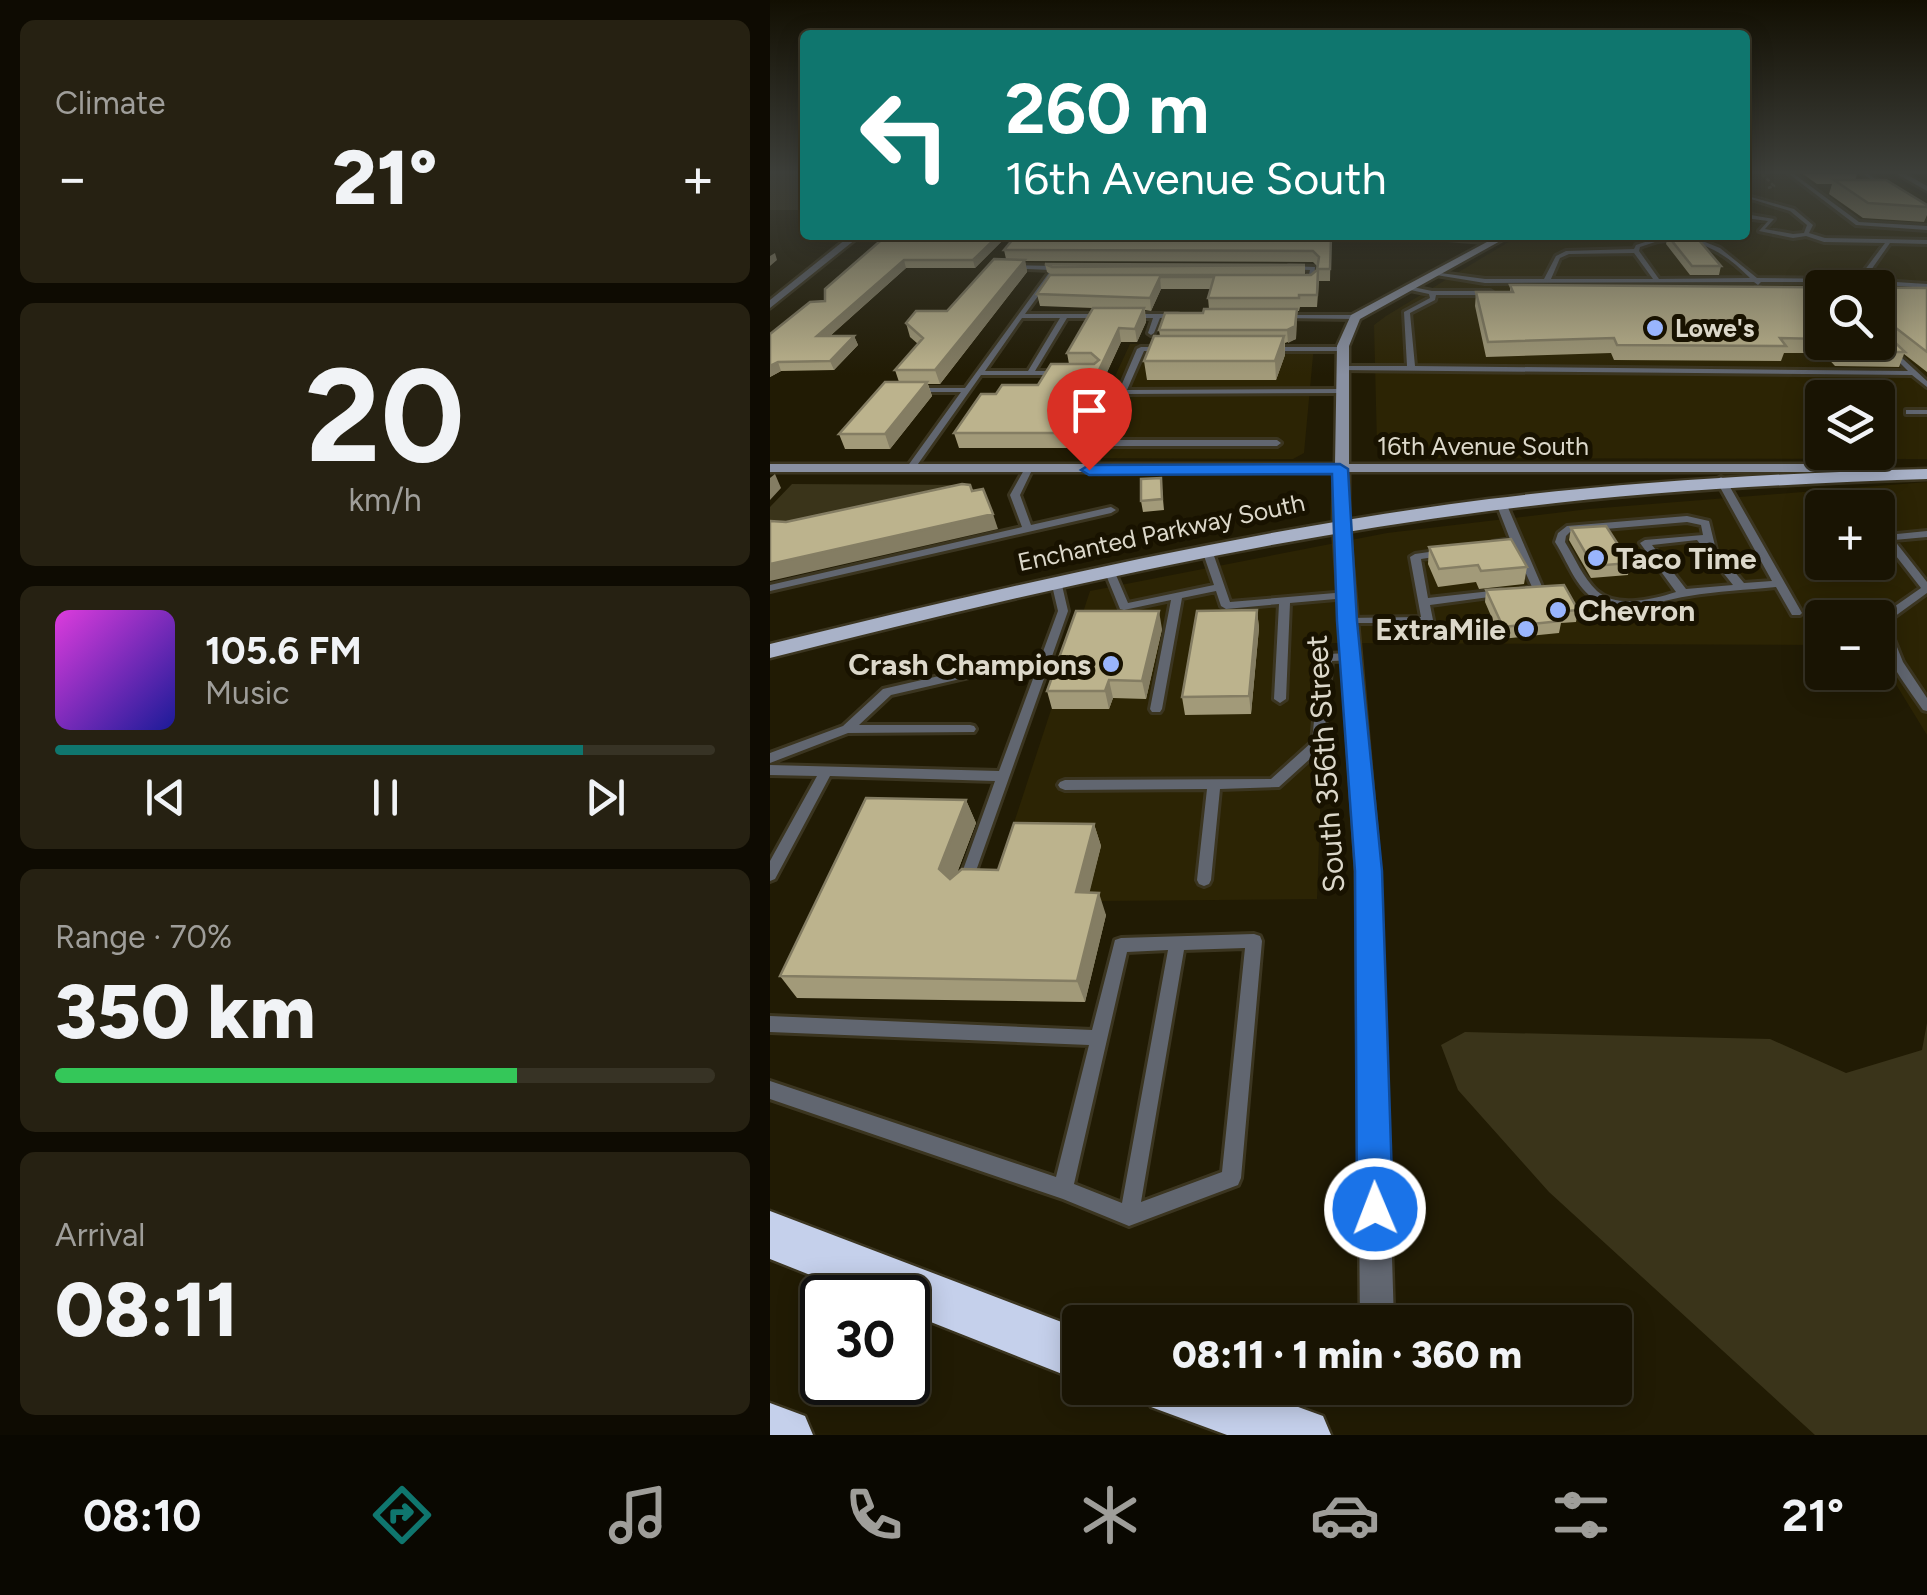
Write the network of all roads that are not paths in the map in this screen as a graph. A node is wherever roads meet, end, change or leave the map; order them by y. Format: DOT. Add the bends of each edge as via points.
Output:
graph roads {
  1 [pos="849,241"];
  2 [pos="1496,241"];
  3 [pos="1652,241"];
  4 [pos="1680,241"];
  5 [pos="1889,241"];
  6 [pos="1927,242"];
  7 [pos="1636,252"];
  8 [pos="992,268"];
  9 [pos="1055,268"];
  10 [pos="1074,268"];
  11 [pos="1273,268"];
  12 [pos="1868,270"];
  13 [pos="1433,274"];
  14 [pos="1045,281"];
  15 [pos="1064,281"];
  16 [pos="1292,282"];
  17 [pos="1546,282"];
  18 [pos="1658,282"];
  19 [pos="1758,282"];
  20 [pos="1805,282"];
  21 [pos="1895,284"];
  22 [pos="1927,286"];
  23 [pos="1408,288"];
  24 [pos="1494,293"];
  25 [pos="1432,294"];
  26 [pos="1910,296"];
  27 [pos="1927,296"];
  28 [pos="770,304"];
  29 [pos="1020,316"];
  30 [pos="1065,316"];
  31 [pos="1157,316"];
  32 [pos="1196,316"];
  33 [pos="1276,316"];
  34 [pos="1356,317"];
  35 [pos="1151,333"];
  36 [pos="1178,349"];
  37 [pos="1251,349"];
  38 [pos="1343,349"];
  39 [pos="1895,355"];
  40 [pos="1344,368"];
  41 [pos="1411,368"];
  42 [pos="979,373"];
  43 [pos="1030,373"];
  44 [pos="1078,373"];
  45 [pos="1914,373"];
  46 [pos="1927,385"];
  47 [pos="904,390"];
  48 [pos="967,390"];
  49 [pos="1343,391"];
  50 [pos="1122,392"];
  51 [pos="1908,412"];
  52 [pos="1927,412"];
  53 [pos="1100,443"];
  54 [pos="1277,443"];
  55 [pos="770,468"];
  56 [pos="910,469"];
  57 [pos="1340,469"];
  58 [pos="1028,470"];
  59 [pos="1089,470"];
  60 [pos="1894,474"];
  61 [pos="1927,474"];
  62 [pos="1721,480"];
  63 [pos="1501,502"];
  64 [pos="1111,510"];
  65 [pos="1341,524"];
  66 [pos="1028,528"];
  67 [pos="1927,534"];
  68 [pos="1516,541"];
  69 [pos="1482,546"];
  70 [pos="1466,549"];
  71 [pos="1207,550"];
  72 [pos="1712,551"];
  73 [pos="1109,570"];
  74 [pos="1056,582"];
  75 [pos="1779,582"];
  76 [pos="1220,587"];
  77 [pos="1741,587"];
  78 [pos="770,588"];
  79 [pos="1927,590"];
  80 [pos="1683,593"];
  81 [pos="1346,594"];
  82 [pos="1177,596"];
  83 [pos="1285,600"];
  84 [pos="1424,602"];
  85 [pos="1796,613"];
  86 [pos="1347,621"];
  87 [pos="770,651"];
  88 [pos="1352,657"];
  89 [pos="982,670"];
  90 [pos="1280,698"];
  91 [pos="1927,706"];
  92 [pos="1156,709"];
  93 [pos="847,730"];
  94 [pos="970,730"];
  95 [pos="770,758"];
  96 [pos="770,770"];
  97 [pos="825,774"];
  98 [pos="1004,776"];
  99 [pos="1065,785"];
  100 [pos="1214,785"];
  101 [pos="770,875"];
  102 [pos="1204,880"];
  103 [pos="962,892"];
  104 [pos="1177,943"];
  105 [pos="770,1024"];
  106 [pos="1100,1038"];
  107 [pos="770,1090"];
  108 [pos="1063,1188"];
  109 [pos="1129,1216"];
  110 [pos="770,1235"];
  111 [pos="1377,1305"];
  112 [pos="1062,1348"];
  113 [pos="1218,1405"];
  114 [pos="770,1430"];
  115 [pos="786,1435"];
  116 [pos="1304,1435"];
  1 -- 28 [label="street"];
  2 -- 13 [label="main road"];
  3 -- 7 [label="lane"];
  4 -- 19 [label="lane" via="1725,250"];
  5 -- 6 [label="lane"];
  5 -- 12 [label="lane"];
  7 -- 17 [label="lane" via="1568,252 1558,257"];
  7 -- 18 [label="lane"];
  8 -- 9 [label="lane"];
  9 -- 10 [label="lane"];
  9 -- 14 [label="lane"];
  11 -- 16 [label="lane" via="1313,268 1312,282"];
  13 -- 17 [label="lane"];
  13 -- 23 [label="main road"];
  14 -- 15 [label="lane"];
  14 -- 29 [label="lane"];
  17 -- 18 [label="lane"];
  18 -- 19 [label="lane"];
  19 -- 20 [label="lane"];
  21 -- 22 [label="lane"];
  23 -- 25 [label="lane"];
  23 -- 34 [label="main road"];
  24 -- 25 [label="lane"];
  25 -- 41 [label="lane" via="1407,312"];
  26 -- 27 [label="lane"];
  29 -- 30 [label="lane"];
  29 -- 42 [label="lane"];
  30 -- 31 [label="lane"];
  30 -- 43 [label="lane"];
  31 -- 32 [label="lane"];
  31 -- 35 [label="lane"];
  33 -- 34 [label="lane"];
  34 -- 38 [label="main road, South 356th Street"];
  36 -- 50 [label="lane" via="1141,348"];
  37 -- 38 [label="lane"];
  38 -- 40 [label="main road, South 356th Street"];
  39 -- 45 [label="lane"];
  40 -- 41 [label="lane"];
  40 -- 49 [label="main road, South 356th Street"];
  41 -- 45 [label="lane"];
  42 -- 43 [label="lane"];
  42 -- 48 [label="lane"];
  43 -- 44 [label="lane"];
  45 -- 46 [label="lane"];
  47 -- 48 [label="lane"];
  48 -- 56 [label="lane"];
  49 -- 50 [label="lane"];
  49 -- 57 [label="main road, South 356th Street"];
  50 -- 53 [label="lane"];
  51 -- 52 [label="lane"];
  53 -- 54 [label="lane"];
  53 -- 59 [label="lane"];
  55 -- 56 [label="main road, 16th Avenue South"];
  56 -- 58 [label="main road, 16th Avenue South"];
  57 -- 59 [label="main road, 16th Avenue South"];
  57 -- 60 [label="main road, 16th Avenue South" via="1870,468"];
  57 -- 65 [label="main road, South 356th Street"];
  58 -- 59 [label="main road, 16th Avenue South"];
  58 -- 66 [label="lane" via="1016,495"];
  60 -- 61 [label="main road, Enchanted Parkway South"];
  60 -- 62 [label="main road, Enchanted Parkway South"];
  62 -- 63 [label="main road, Enchanted Parkway South"];
  62 -- 75 [label="lane"];
  63 -- 65 [label="main road, Enchanted Parkway South"];
  63 -- 68 [label="lane"];
  64 -- 66 [label="lane"];
  65 -- 71 [label="main road, Enchanted Parkway South"];
  65 -- 81 [label="street, South 356th Street"];
  66 -- 78 [label="lane"];
  67 -- 79 [label="lane" via="1887,538"];
  68 -- 69 [label="lane"];
  68 -- 84 [label="lane" via="1538,589"];
  70 -- 84 [label="lane" via="1414,557"];
  71 -- 73 [label="main road, Enchanted Parkway South"];
  71 -- 76 [label="lane"];
  72 -- 77 [label="lane"];
  72 -- 80 [label="lane" via="1700,537 1645,542"];
  72 -- 80 [label="lane" via="1706,524 1687,519 1567,529 1561,535 1594,594 1605,601"];
  73 -- 74 [label="main road, Enchanted Parkway South"];
  73 -- 82 [label="lane" via="1124,607"];
  74 -- 87 [label="main road, Enchanted Parkway South"];
  74 -- 98 [label="lane" via="1063,610"];
  75 -- 77 [label="lane"];
  75 -- 85 [label="lane"];
  76 -- 82 [label="lane"];
  76 -- 83 [label="lane" via="1226,606"];
  77 -- 80 [label="lane"];
  79 -- 91 [label="lane" via="1881,621 1897,662"];
  81 -- 83 [label="lane"];
  81 -- 86 [label="street, South 356th Street"];
  82 -- 92 [label="lane"];
  83 -- 90 [label="lane"];
  84 -- 86 [label="lane" via="1427,620"];
  86 -- 88 [label="street, South 356th Street"];
  88 -- 100 [label="lane" via="1326,658 1318,744 1274,784"];
  88 -- 111 [label="street, South 356th Street" via="1368,871"];
  89 -- 93 [label="lane" via="886,692"];
  93 -- 94 [label="lane"];
  93 -- 95 [label="lane"];
  96 -- 97 [label="lane"];
  97 -- 98 [label="lane"];
  97 -- 101 [label="lane"];
  98 -- 103 [label="lane"];
  99 -- 100 [label="lane"];
  100 -- 102 [label="lane"];
  104 -- 106 [label="lane" via="1121,945"];
  104 -- 109 [label="lane"];
  104 -- 109 [label="lane" via="1254,941 1231,1178"];
  105 -- 106 [label="lane"];
  106 -- 108 [label="lane"];
  107 -- 108 [label="lane"];
  108 -- 109 [label="lane"];
  110 -- 112 [label="highway"];
  113 -- 116 [label="highway"];
  114 -- 115 [label="highway"];
}
